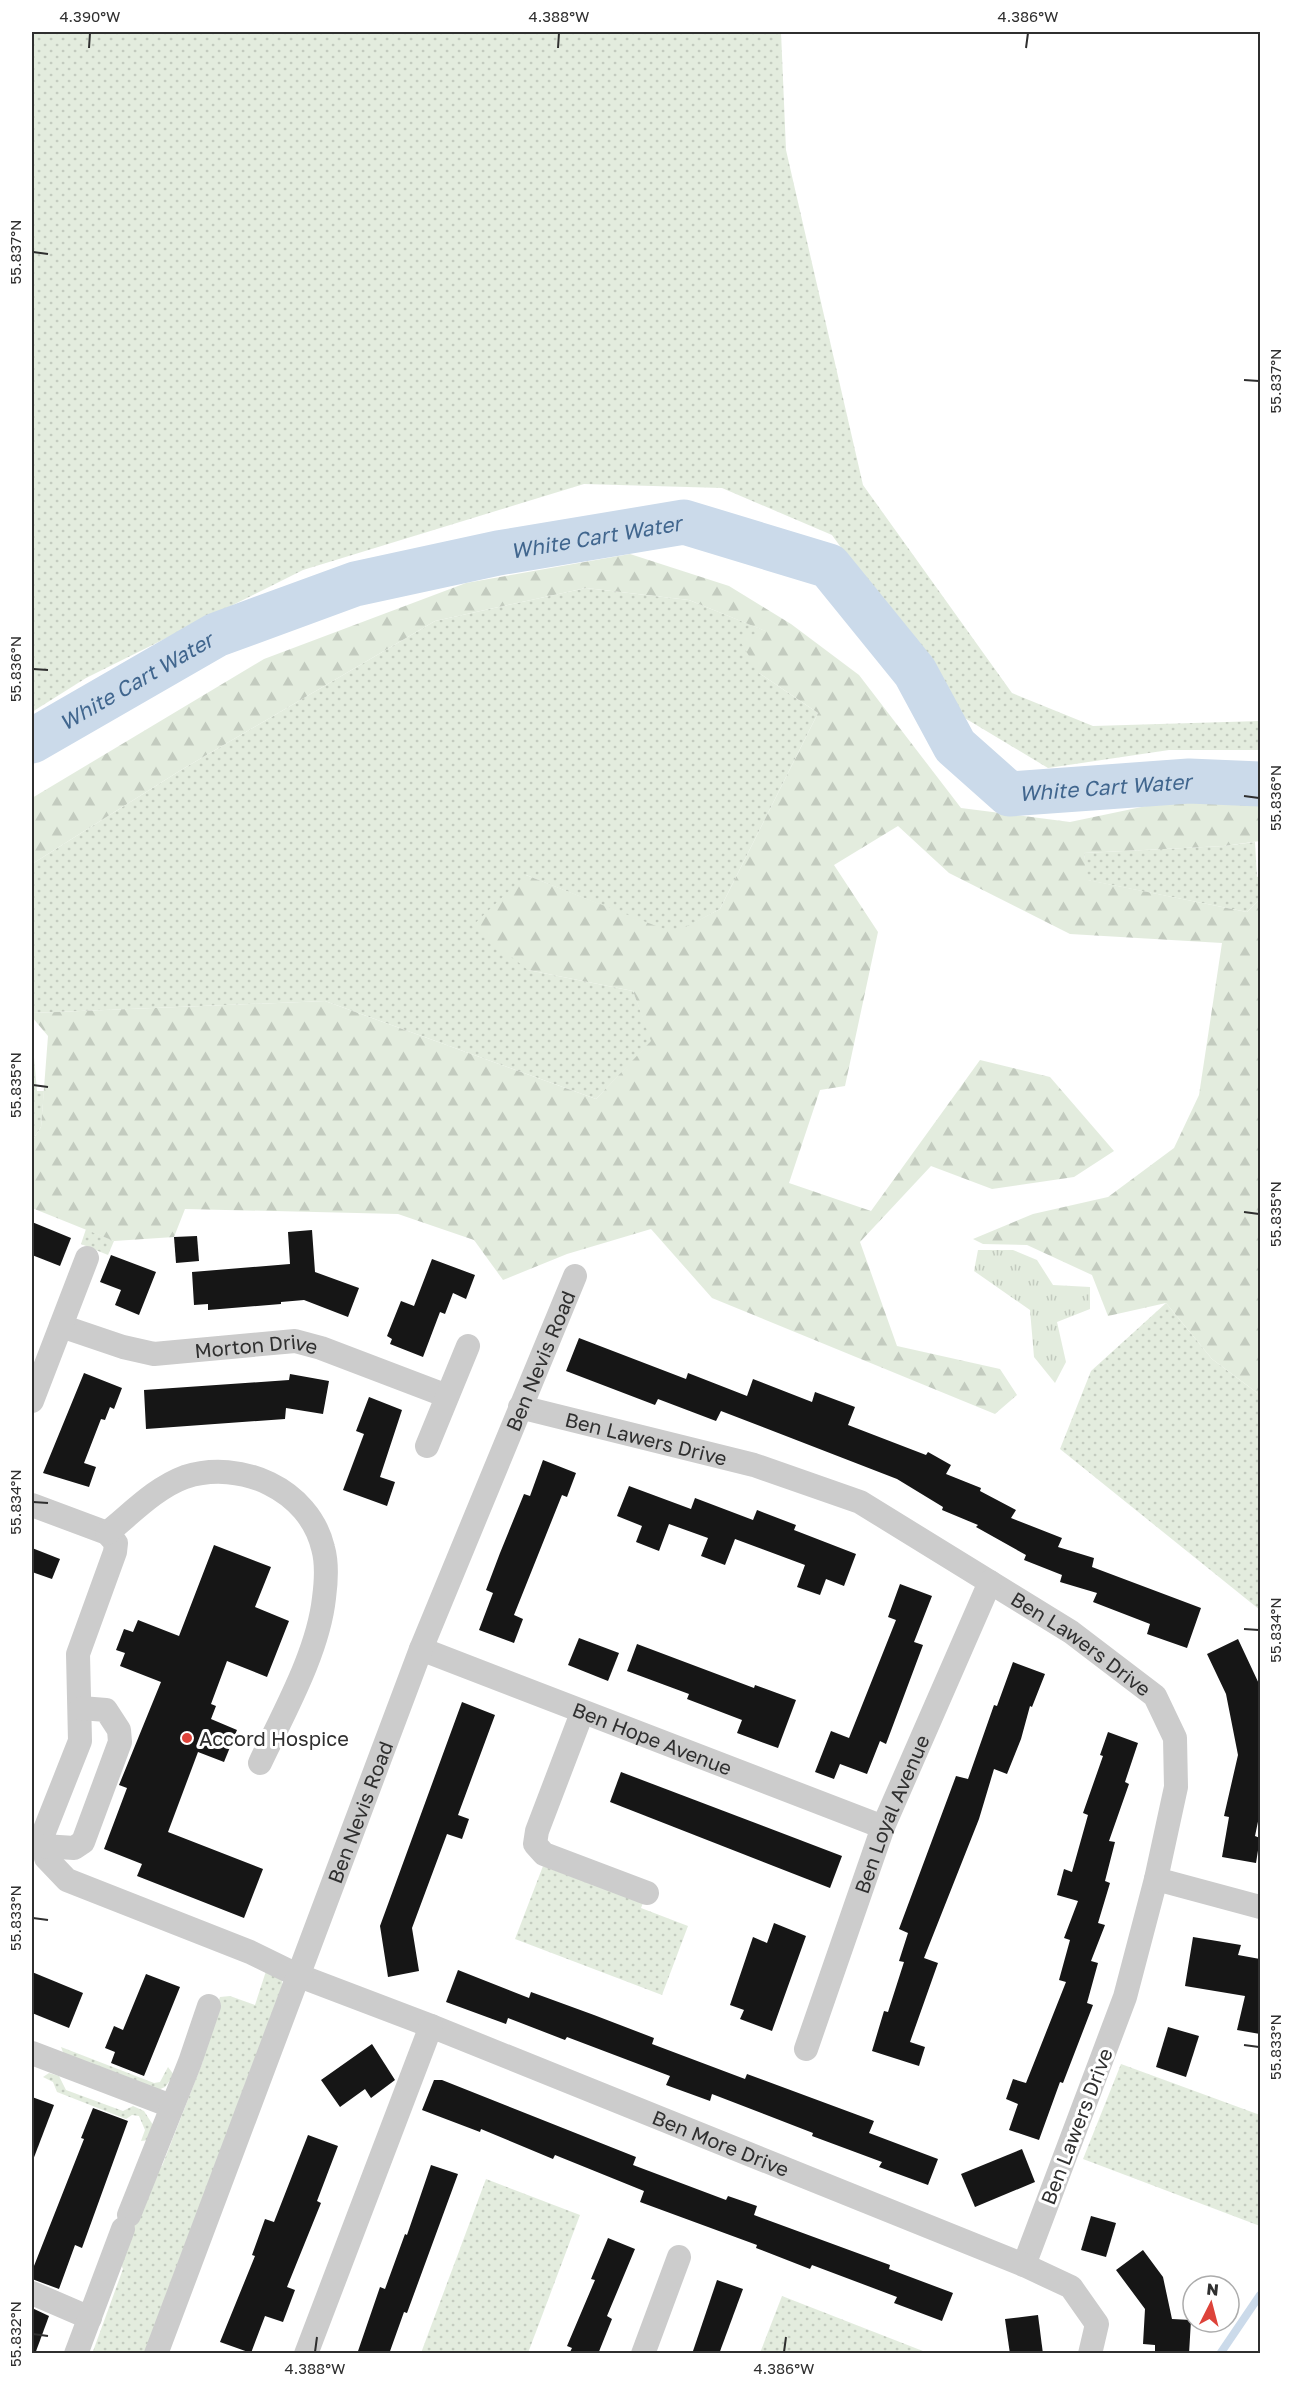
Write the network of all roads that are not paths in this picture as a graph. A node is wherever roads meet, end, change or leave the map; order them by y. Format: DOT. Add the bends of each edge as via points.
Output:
graph roads {
  1 [pos="87,1258"];
  2 [pos="575,1276"];
  3 [pos="61,1326"];
  4 [pos="468,1346"];
  5 [pos="447,1396"];
  6 [pos="32,1401"];
  7 [pos="520,1407"];
  8 [pos="427,1446"];
  9 [pos="32,1505"];
  10 [pos="107,1533"];
  11 [pos="990,1582"];
  12 [pos="421,1648"];
  13 [pos="81,1708"];
  14 [pos="582,1713"];
  15 [pos="260,1763"];
  16 [pos="883,1827"];
  17 [pos="44,1846"];
  18 [pos="1156,1879"];
  19 [pos="647,1893"];
  20 [pos="1260,1907"];
  21 [pos="297,1975"];
  22 [pos="209,2006"];
  23 [pos="431,2026"];
  24 [pos="806,2049"];
  25 [pos="32,2053"];
  26 [pos="171,2106"];
  27 [pos="679,2257"];
  28 [pos="1024,2265"];
  29 [pos="32,2293"];
  30 [pos="90,2318"];
  31 [pos="76,2354"];
  32 [pos="156,2354"];
  33 [pos="306,2354"];
  34 [pos="643,2354"];
  35 [pos="1090,2354"];
  1 -- 3 [label="street"];
  2 -- 7 [label="street, Ben Nevis Road"];
  3 -- 5 [label="street, Morton Drive" via="154,1354 295,1341"];
  3 -- 6 [label="street"];
  4 -- 5 [label="street"];
  5 -- 8 [label="street"];
  7 -- 11 [label="street, Ben Lawers Drive" via="754,1465 860,1502"];
  7 -- 12 [label="street, Ben Nevis Road"];
  9 -- 10 [label="street"];
  10 -- 13 [label="street" via="116,1543 115,1552 78,1654"];
  10 -- 15 [label="street" via="159,1490 185,1477 214,1472 241,1474 281,1488 314,1524 323,1548 324,1599 314,1640"];
  11 -- 16 [label="street, Ben Loyal Avenue"];
  11 -- 18 [label="street, Ben Lawers Drive" via="1071,1632 1155,1696 1175,1738 1176,1787"];
  12 -- 14 [label="street, Ben Hope Avenue"];
  12 -- 21 [label="street, Ben Nevis Road"];
  13 -- 17 [label="street" via="80,1741 42,1837"];
  13 -- 17 [label="street" via="106,1710 120,1742 83,1842 74,1848"];
  14 -- 16 [label="street, Ben Hope Avenue"];
  14 -- 19 [label="street" via="535,1844 544,1854"];
  16 -- 24 [label="street, Ben Loyal Avenue"];
  17 -- 21 [label="street, Ben More Drive" via="46,1858 67,1880 250,1952"];
  18 -- 20 [label="street"];
  18 -- 28 [label="street, Ben Lawers Drive" via="1125,1996"];
  21 -- 23 [label="street, Ben More Drive"];
  21 -- 32 [label="street, Ben Nevis Road"];
  22 -- 26 [label="street"];
  23 -- 28 [label="street, Ben More Drive"];
  23 -- 33 [label="street"];
  25 -- 26 [label="street"];
  26 -- 30 [label="street"];
  27 -- 34 [label="street"];
  28 -- 35 [label="street, Ben More Drive" via="1071,2287 1097,2324"];
  29 -- 30 [label="street"];
  30 -- 31 [label="street"];
}
